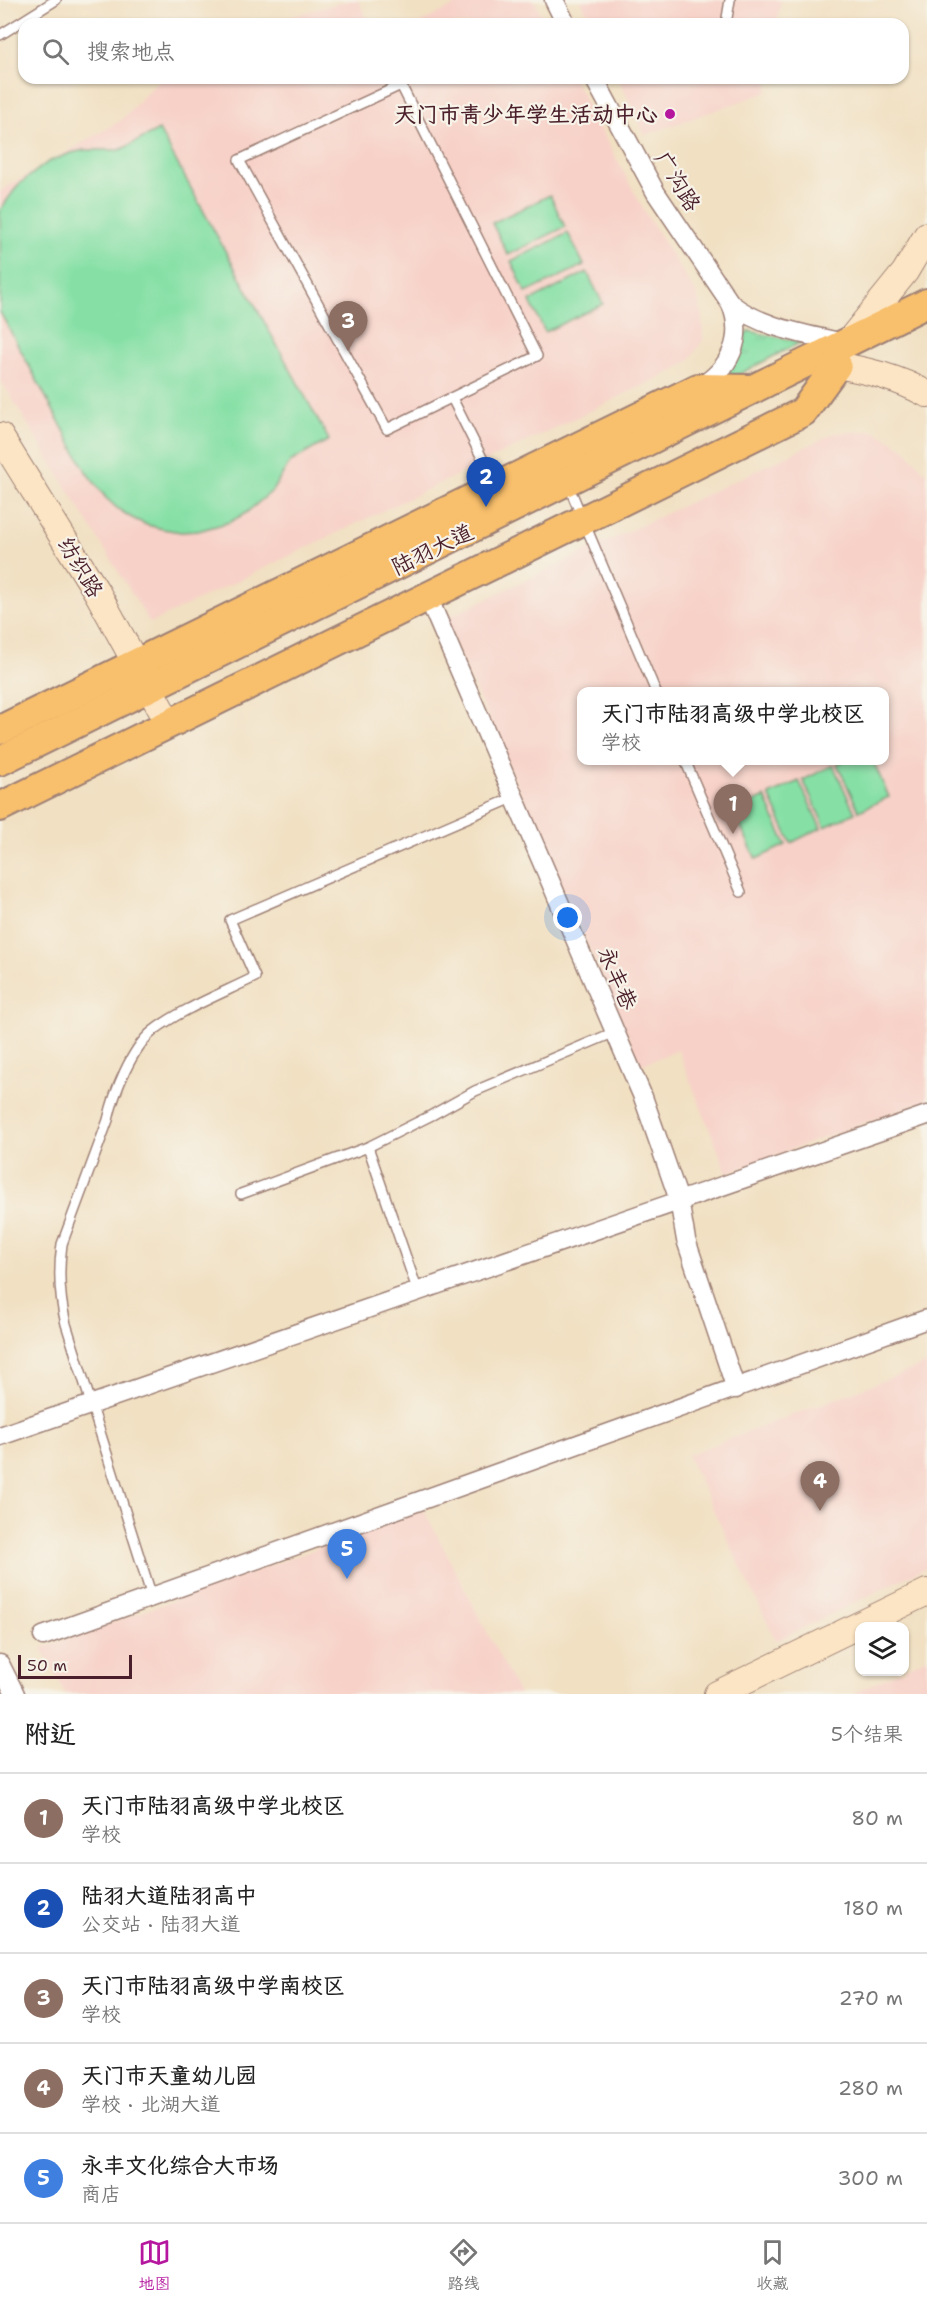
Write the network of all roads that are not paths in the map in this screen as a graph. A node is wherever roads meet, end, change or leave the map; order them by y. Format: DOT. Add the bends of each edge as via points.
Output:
graph roads {
  1 [pos="56,0"];
  2 [pos="554,0"];
  3 [pos="730,0"];
  4 [pos="26,18"];
  5 [pos="563,18"];
  6 [pos="727,18"];
  7 [pos="18,23"];
  8 [pos="0,34"];
  9 [pos="597,84"];
  10 [pos="927,235"];
  11 [pos="731,303"];
  12 [pos="927,303"];
  13 [pos="927,320"];
  14 [pos="842,354"];
  15 [pos="698,388"];
  16 [pos="755,389"];
  17 [pos="927,394"];
  18 [pos="452,398"];
  19 [pos="0,436"];
  20 [pos="502,499"];
  21 [pos="578,508"];
  22 [pos="428,597"];
  23 [pos="654,687"];
  24 [pos="153,694"];
  25 [pos="0,730"];
  26 [pos="0,761"];
  27 [pos="687,765"];
  28 [pos="0,778"];
  29 [pos="515,797"];
  30 [pos="0,807"];
  31 [pos="741,892"];
  32 [pos="615,1032"];
  33 [pos="927,1115"];
  34 [pos="368,1147"];
  35 [pos="241,1194"];
  36 [pos="679,1200"];
  37 [pos="418,1292"];
  38 [pos="927,1319"];
  39 [pos="736,1389"];
  40 [pos="92,1405"];
  41 [pos="0,1436"];
  42 [pos="927,1592"];
  43 [pos="152,1597"];
  44 [pos="927,1610"];
  45 [pos="902,1622"];
  46 [pos="43,1636"];
  47 [pos="855,1645"];
  48 [pos="0,1664"];
  49 [pos="15,1694"];
  50 [pos="717,1694"];
  51 [pos="755,1694"];
  1 -- 4 [label="lane"];
  2 -- 5 [label="street"];
  3 -- 6 [label="lane"];
  7 -- 8 [label="lane"];
  9 -- 11 [label="street, 广沟路" via="656,194"];
  10 -- 14 [label="main road"];
  11 -- 14 [label="street" via="746,315"];
  11 -- 15 [label="street" via="738,331 734,348 718,374"];
  12 -- 14 [label="main road"];
  13 -- 14 [label="main road"];
  14 -- 16 [label="main road"];
  14 -- 17 [label="main road" via="865,370 903,381"];
  14 -- 21 [label="main road" via="803,412"];
  15 -- 16 [label="main road"];
  15 -- 20 [label="main road"];
  16 -- 20 [label="main road"];
  18 -- 18 [label="lane" via="387,429 239,160 401,85 537,356"];
  18 -- 20 [label="lane"];
  19 -- 24 [label="main road, 纺织路" via="98,594"];
  20 -- 24 [label="main road"];
  21 -- 22 [label="main road"];
  21 -- 23 [label="lane"];
  21 -- 24 [label="main road, 陆羽大道"];
  22 -- 24 [label="main road"];
  22 -- 29 [label="street, 永丰巷"];
  24 -- 25 [label="main road"];
  24 -- 26 [label="main road, 陆羽大道"];
  24 -- 28 [label="main road, 陆羽大道"];
  24 -- 30 [label="main road"];
  27 -- 31 [label="lane"];
  29 -- 32 [label="street, 永丰巷"];
  29 -- 40 [label="lane" via="230,921 255,977 170,1020 139,1046 113,1099 62,1244 59,1263 60,1300"];
  32 -- 34 [label="lane" via="475,1091"];
  32 -- 36 [label="street, 永丰巷" via="643,1097"];
  33 -- 36 [label="street"];
  34 -- 35 [label="lane"];
  34 -- 37 [label="lane"];
  36 -- 37 [label="street"];
  36 -- 39 [label="street, 永丰巷" via="686,1240"];
  37 -- 40 [label="street"];
  38 -- 39 [label="street"];
  39 -- 43 [label="street"];
  40 -- 41 [label="street"];
  40 -- 43 [label="lane"];
  42 -- 50 [label="main road"];
  43 -- 46 [label="street"];
  44 -- 45 [label="main road"];
  47 -- 51 [label="main road"];
  48 -- 49 [label="street"];
}
